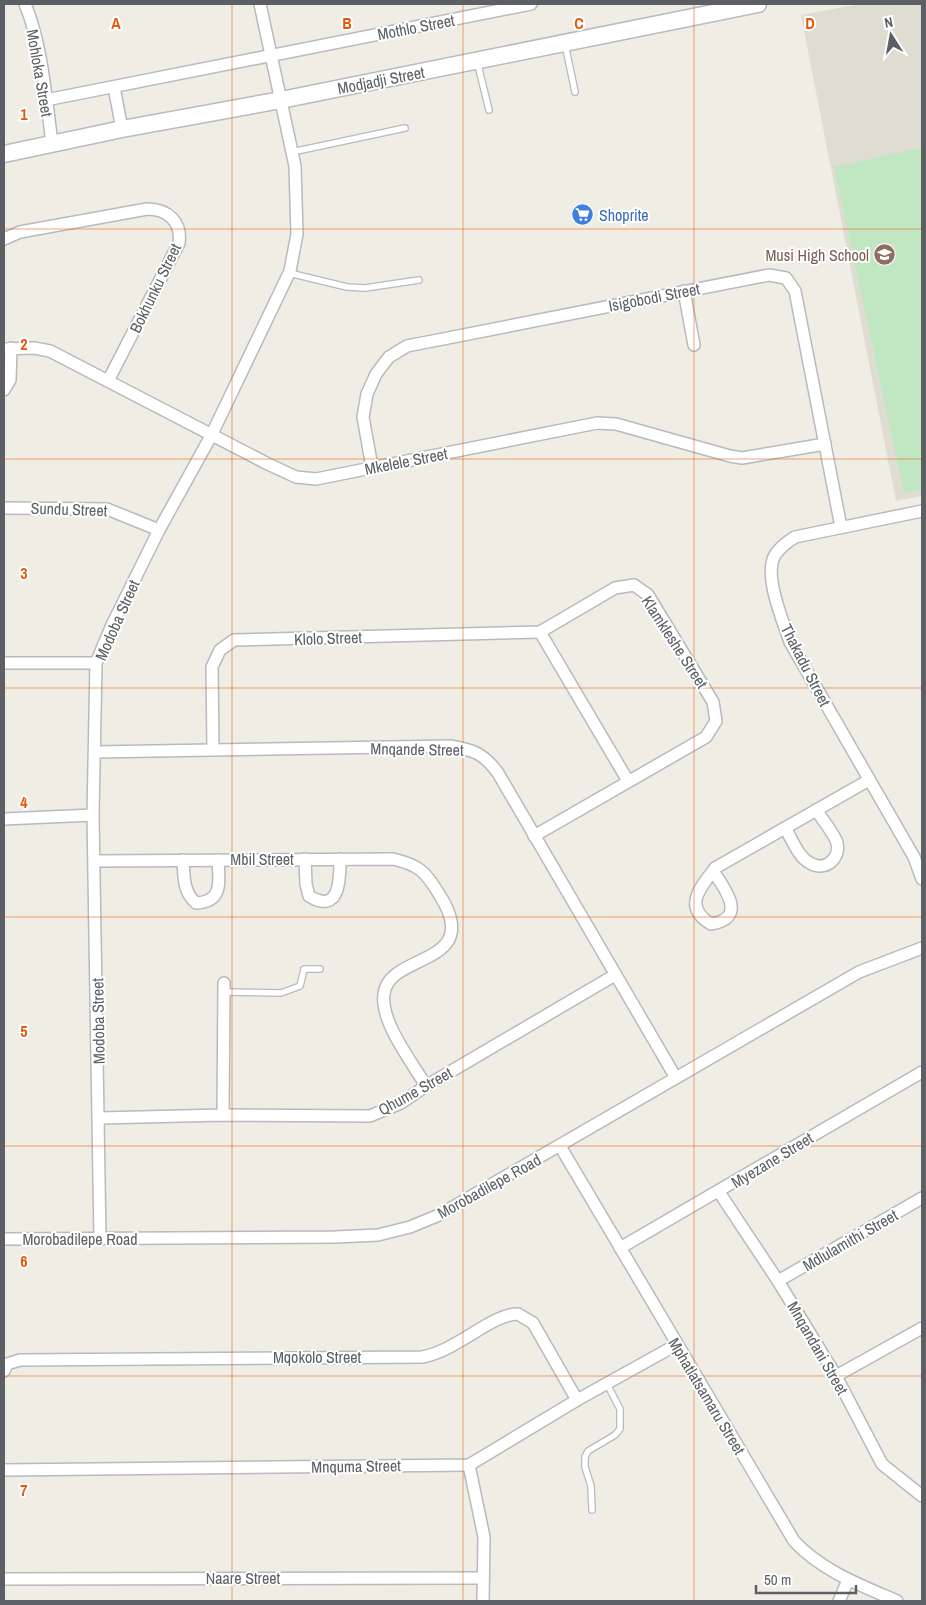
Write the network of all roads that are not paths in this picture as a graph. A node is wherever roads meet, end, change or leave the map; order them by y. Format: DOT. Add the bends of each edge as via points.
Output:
graph roads {
  1 [pos="25,4"];
  2 [pos="260,4"];
  3 [pos="531,4"];
  4 [pos="758,4"];
  5 [pos="730,6"];
  6 [pos="565,42"];
  7 [pos="271,56"];
  8 [pos="477,60"];
  9 [pos="114,87"];
  10 [pos="575,92"];
  11 [pos="46,100"];
  12 [pos="281,100"];
  13 [pos="490,110"];
  14 [pos="122,128"];
  15 [pos="405,128"];
  16 [pos="52,143"];
  17 [pos="292,152"];
  18 [pos="4,154"];
  19 [pos="4,239"];
  20 [pos="289,273"];
  21 [pos="419,280"];
  22 [pos="684,291"];
  23 [pos="694,345"];
  24 [pos="7,348"];
  25 [pos="108,380"];
  26 [pos="4,390"];
  27 [pos="211,436"];
  28 [pos="825,444"];
  29 [pos="372,467"];
  30 [pos="4,508"];
  31 [pos="922,511"];
  32 [pos="841,527"];
  33 [pos="159,530"];
  34 [pos="540,632"];
  35 [pos="4,663"];
  36 [pos="96,664"];
  37 [pos="213,749"];
  38 [pos="95,752"];
  39 [pos="869,780"];
  40 [pos="628,782"];
  41 [pos="816,810"];
  42 [pos="93,815"];
  43 [pos="4,818"];
  44 [pos="785,828"];
  45 [pos="534,836"];
  46 [pos="305,859"];
  47 [pos="340,859"];
  48 [pos="182,860"];
  49 [pos="218,860"];
  50 [pos="96,861"];
  51 [pos="713,871"];
  52 [pos="922,879"];
  53 [pos="922,948"];
  54 [pos="320,970"];
  55 [pos="615,975"];
  56 [pos="224,987"];
  57 [pos="922,1072"];
  58 [pos="676,1078"];
  59 [pos="426,1086"];
  60 [pos="223,1116"];
  61 [pos="100,1118"];
  62 [pos="560,1146"];
  63 [pos="719,1192"];
  64 [pos="922,1198"];
  65 [pos="4,1239"];
  66 [pos="100,1239"];
  67 [pos="620,1248"];
  68 [pos="778,1281"];
  69 [pos="922,1328"];
  70 [pos="676,1346"];
  71 [pos="4,1371"];
  72 [pos="836,1376"];
  73 [pos="607,1384"];
  74 [pos="577,1400"];
  75 [pos="469,1465"];
  76 [pos="4,1470"];
  77 [pos="922,1496"];
  78 [pos="592,1510"];
  79 [pos="483,1578"];
  80 [pos="4,1579"];
  81 [pos="848,1580"];
  82 [pos="483,1601"];
  83 [pos="839,1601"];
  84 [pos="897,1601"];
  1 -- 11 [label="street, Mohloka Street"];
  2 -- 7 [label="street, Modoba Street"];
  3 -- 7 [label="street, Mothlo Street"];
  4 -- 5 [label="street, Modjadji Street"];
  5 -- 6 [label="street, Modjadji Street"];
  6 -- 8 [label="street, Modjadji Street"];
  6 -- 10 [label="lane"];
  7 -- 9 [label="street, Mothlo Street"];
  7 -- 12 [label="street, Modoba Street"];
  8 -- 12 [label="street, Modjadji Street"];
  8 -- 13 [label="lane"];
  9 -- 11 [label="street, Mothlo Street"];
  9 -- 14 [label="street"];
  11 -- 16 [label="street, Mohloka Street"];
  12 -- 14 [label="street, Modjadji Street"];
  12 -- 17 [label="street, Modoba Street"];
  14 -- 16 [label="street, Modjadji Street"];
  15 -- 17 [label="lane"];
  16 -- 18 [label="street, Modjadji Street"];
  17 -- 20 [label="street, Modoba Street" via="297,234"];
  19 -- 25 [label="street, Bokhunku Street" via="20,232 147,208 165,212 173,218 180,234 179,244"];
  20 -- 21 [label="lane" via="347,288"];
  20 -- 27 [label="street, Modoba Street"];
  22 -- 23 [label="street"];
  22 -- 28 [label="street, Isigobodi Street" via="769,275 786,278 795,291"];
  22 -- 29 [label="street, Isigobodi Street" via="407,346 389,357 367,394 363,416"];
  24 -- 25 [label="street, Mkelele Street" via="50,351"];
  24 -- 26 [label="street, Mkelele Street" via="10,380"];
  25 -- 27 [label="street, Mkelele Street"];
  27 -- 29 [label="street, Mkelele Street" via="296,477 316,479"];
  27 -- 33 [label="street, Modoba Street"];
  28 -- 29 [label="street, Mkelele Street" via="742,458 616,424 597,423"];
  28 -- 32 [label="street, Isigobodi Street"];
  30 -- 33 [label="street, Sundu Street" via="107,509"];
  31 -- 32 [label="street, Thakadu Street"];
  32 -- 39 [label="street, Thakadu Street" via="795,537 774,556 771,570 790,642"];
  33 -- 36 [label="street, Modoba Street"];
  34 -- 37 [label="street, Klolo Street" via="234,640 220,650 212,666"];
  34 -- 40 [label="street"];
  34 -- 40 [label="street, Klamkleshe Street" via="614,588 634,585 648,595 713,702 716,721 706,737"];
  35 -- 36 [label="street"];
  36 -- 38 [label="street, Modoba Street"];
  37 -- 38 [label="street, Mnqande Street"];
  37 -- 45 [label="street, Mnqande Street" via="450,746 472,750 487,759 498,773"];
  38 -- 42 [label="street, Modoba Street"];
  39 -- 41 [label="street"];
  39 -- 52 [label="street, Thakadu Street" via="914,857"];
  40 -- 45 [label="street, Klamkleshe Street"];
  41 -- 44 [label="street"];
  41 -- 44 [label="street" via="836,840 838,850 829,864 810,864"];
  42 -- 43 [label="street"];
  42 -- 50 [label="street, Modoba Street"];
  44 -- 51 [label="street"];
  45 -- 55 [label="street, Mnqande Street"];
  46 -- 47 [label="street, Mbil Street"];
  46 -- 47 [label="street, Mbil Street" via="309,896 318,901 328,901 336,894 340,886"];
  46 -- 49 [label="street, Mbil Street"];
  47 -- 59 [label="street, Mbil Street" via="392,859 412,864 426,874 448,907 453,921 449,939 438,951 392,978 384,992 385,1015"];
  48 -- 49 [label="street, Mbil Street"];
  48 -- 49 [label="street, Mbil Street" via="185,887 196,903 214,897 219,887"];
  48 -- 50 [label="street, Mbil Street"];
  50 -- 61 [label="street, Modoba Street"];
  53 -- 58 [label="street, Morobadilepe Road" via="859,972"];
  54 -- 56 [label="lane" via="304,969 300,986 285,992"];
  55 -- 58 [label="street, Mnqande Street"];
  55 -- 59 [label="street, Qhume Street"];
  56 -- 60 [label="street"];
  57 -- 63 [label="street, Myezane Street"];
  58 -- 62 [label="street, Morobadilepe Road"];
  59 -- 60 [label="street, Qhume Street" via="401,1103 370,1116"];
  60 -- 61 [label="street, Qhume Street"];
  61 -- 66 [label="street, Modoba Street"];
  62 -- 66 [label="street, Morobadilepe Road" via="439,1215 378,1235"];
  62 -- 67 [label="street, Mphatlatsamaru Street"];
  63 -- 67 [label="street, Myezane Street"];
  63 -- 68 [label="street, Mnqandani Street"];
  64 -- 68 [label="street, Mdlulamithi Street"];
  65 -- 66 [label="street, Morobadilepe Road"];
  67 -- 70 [label="street, Mphatlatsamaru Street"];
  68 -- 72 [label="street, Mnqandani Street"];
  69 -- 72 [label="street"];
  70 -- 73 [label="street"];
  70 -- 81 [label="street, Mphatlatsamaru Street" via="794,1541 810,1558"];
  71 -- 74 [label="street, Mqokolo Street" via="7,1364 20,1360 422,1357 436,1354 502,1317 518,1314 533,1323"];
  72 -- 77 [label="street, Mnqandani Street" via="882,1464"];
  73 -- 74 [label="street"];
  73 -- 78 [label="lane" via="620,1409 620,1429 588,1451 585,1457"];
  74 -- 75 [label="street"];
  75 -- 76 [label="street, Mnquma Street"];
  75 -- 79 [label="street" via="484,1538"];
  79 -- 80 [label="street, Naare Street"];
  79 -- 82 [label="street"];
  81 -- 83 [label="street"];
  81 -- 84 [label="street, Mphatlatsamaru Street"];
}
